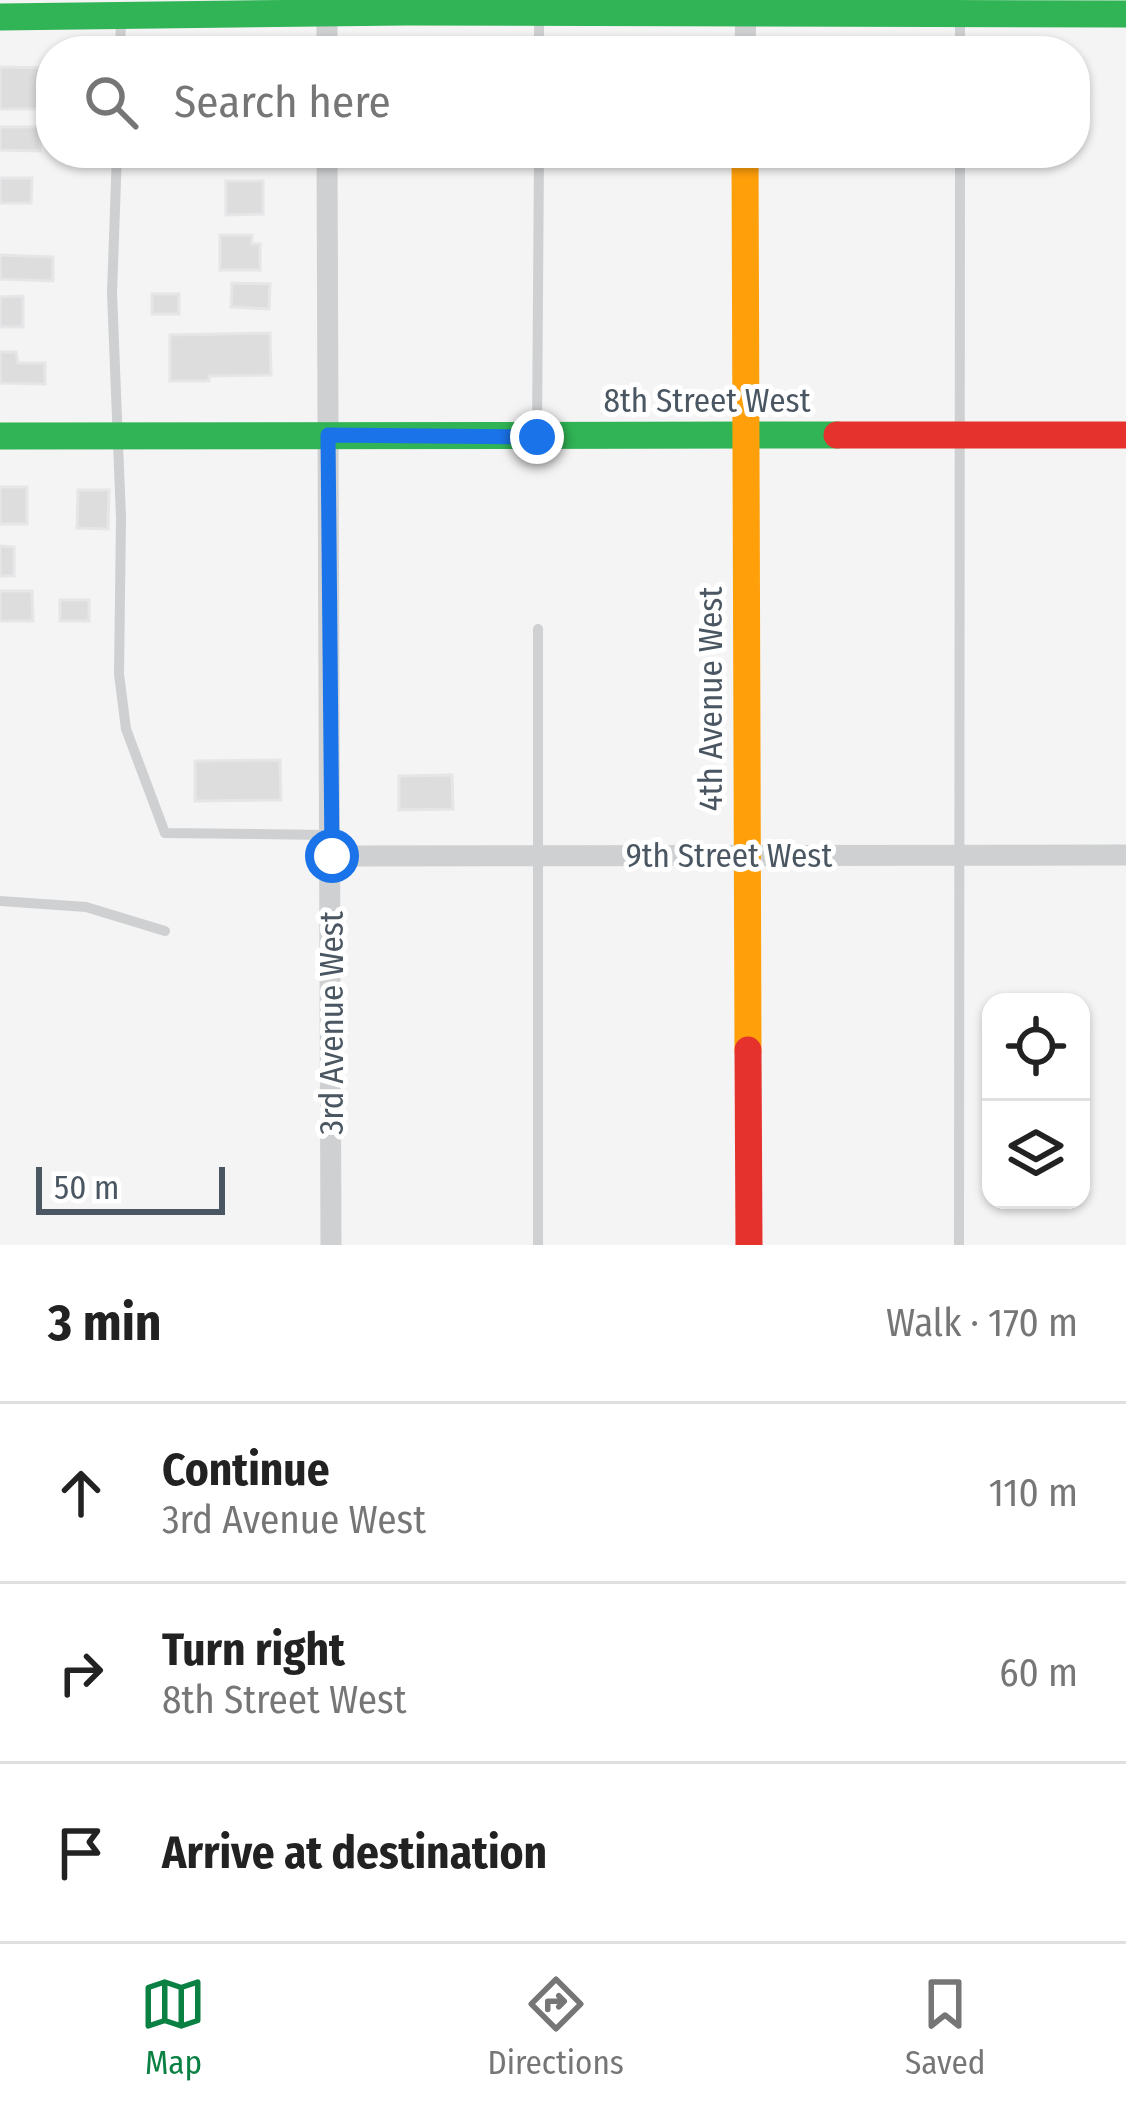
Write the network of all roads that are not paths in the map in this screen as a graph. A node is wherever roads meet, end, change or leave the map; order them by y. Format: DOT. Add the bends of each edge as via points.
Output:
graph roads {
  1 [pos="327,6"];
  2 [pos="539,6"];
  3 [pos="746,6"];
  4 [pos="960,7"];
  5 [pos="121,8"];
  6 [pos="1126,14"];
  7 [pos="0,17"];
  8 [pos="116,168"];
  9 [pos="327,168"];
  10 [pos="539,168"];
  11 [pos="745,168"];
  12 [pos="960,168"];
  13 [pos="328,435"];
  14 [pos="1126,435"];
  15 [pos="0,436"];
  16 [pos="117,436"];
  17 [pos="744,436"];
  18 [pos="959,436"];
  19 [pos="537,437"];
  20 [pos="538,629"];
  21 [pos="331,845"];
  22 [pos="539,854"];
  23 [pos="748,855"];
  24 [pos="1126,855"];
  25 [pos="959,856"];
  26 [pos="0,901"];
  27 [pos="165,931"];
  28 [pos="331,1245"];
  29 [pos="538,1245"];
  30 [pos="749,1245"];
  31 [pos="958,1245"];
  1 -- 2 [label="street"];
  1 -- 5 [label="street"];
  2 -- 3 [label="street"];
  3 -- 4 [label="street"];
  4 -- 6 [label="street"];
  5 -- 7 [label="street"];
  8 -- 16 [label="lane"];
  9 -- 13 [label="street, 3rd Avenue West"];
  10 -- 19 [label="lane"];
  11 -- 17 [label="street, 4th Avenue West"];
  12 -- 18 [label="lane"];
  13 -- 16 [label="street, 8th Street West"];
  13 -- 19 [label="street, 8th Street West"];
  13 -- 21 [label="street, 3rd Avenue West"];
  14 -- 18 [label="street, 8th Street West"];
  15 -- 16 [label="street, 8th Street West"];
  16 -- 21 [label="lane" via="125,729 165,833"];
  17 -- 18 [label="street, 8th Street West"];
  17 -- 19 [label="street, 8th Street West"];
  17 -- 23 [label="street, 4th Avenue West"];
  18 -- 25 [label="lane"];
  20 -- 22 [label="lane"];
  21 -- 22 [label="street, 9th Street West"];
  21 -- 28 [label="street, 3rd Avenue West"];
  22 -- 23 [label="street, 9th Street West"];
  22 -- 29 [label="lane"];
  23 -- 25 [label="street, 9th Street West"];
  23 -- 30 [label="street, 4th Avenue West"];
  24 -- 25 [label="street, 9th Street West"];
  25 -- 31 [label="lane"];
  26 -- 27 [label="lane" via="86,907"];
}
